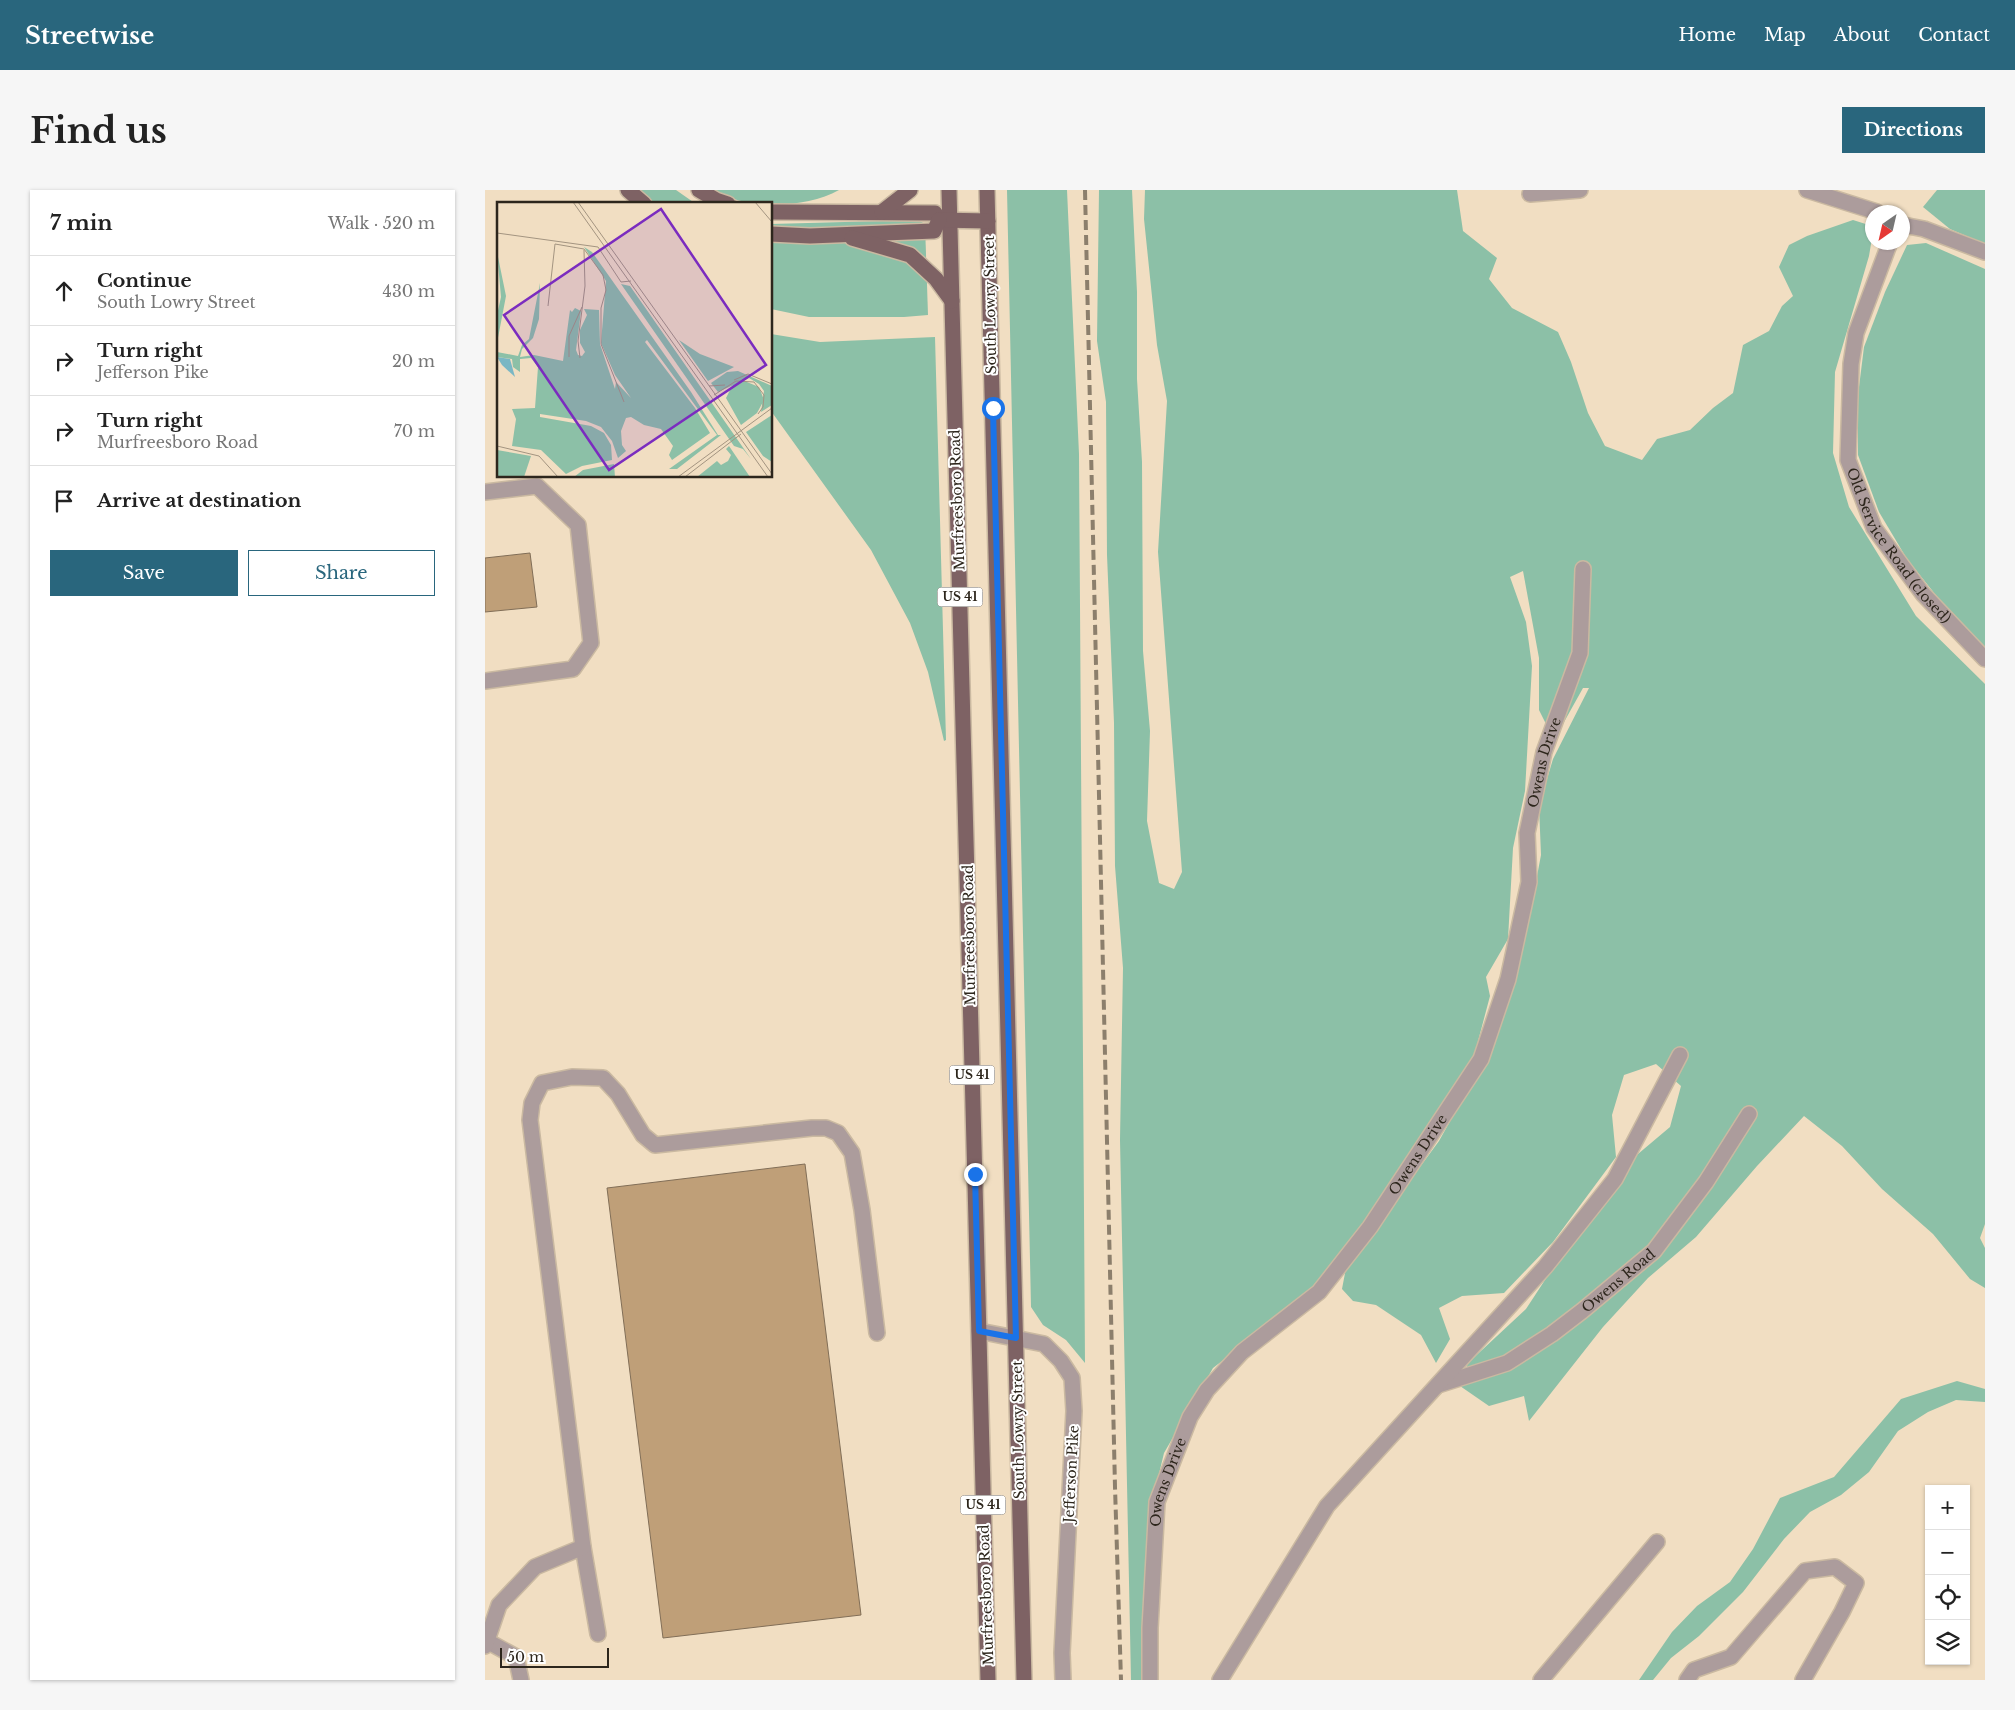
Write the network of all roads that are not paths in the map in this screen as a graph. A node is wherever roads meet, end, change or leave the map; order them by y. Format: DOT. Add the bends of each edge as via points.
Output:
graph roads {
  1 [pos="628,190"];
  2 [pos="699,190"];
  3 [pos="909,190"];
  4 [pos="949,190"];
  5 [pos="987,190"];
  6 [pos="1580,190"];
  7 [pos="1807,190"];
  8 [pos="1530,194"];
  9 [pos="642,202"];
  10 [pos="722,202"];
  11 [pos="1865,208"];
  12 [pos="773,212"];
  13 [pos="882,212"];
  14 [pos="944,220"];
  15 [pos="988,221"];
  16 [pos="1910,226"];
  17 [pos="773,234"];
  18 [pos="841,234"];
  19 [pos="1887,250"];
  20 [pos="1985,252"];
  21 [pos="952,301"];
  22 [pos="485,492"];
  23 [pos="1583,569"];
  24 [pos="1985,659"];
  25 [pos="485,681"];
  26 [pos="1680,1055"];
  27 [pos="1749,1114"];
  28 [pos="979,1331"];
  29 [pos="877,1332"];
  30 [pos="1016,1338"];
  31 [pos="1436,1385"];
  32 [pos="1657,1542"];
  33 [pos="583,1547"];
  34 [pos="598,1634"];
  35 [pos="486,1644"];
  36 [pos="521,1680"];
  37 [pos="988,1680"];
  38 [pos="1024,1680"];
  39 [pos="1063,1680"];
  40 [pos="1150,1680"];
  41 [pos="1220,1680"];
  42 [pos="1541,1680"];
  43 [pos="1687,1680"];
  44 [pos="1803,1680"];
  1 -- 9 [label="main road"];
  2 -- 10 [label="main road"];
  3 -- 13 [label="main road"];
  4 -- 14 [label="main road, Murfreesboro Road / US 41"];
  5 -- 15 [label="main road, South Lowry Street / US 41"];
  6 -- 8 [label="street"];
  7 -- 11 [label="street"];
  12 -- 13 [label="main road"];
  13 -- 14 [label="main road" via="935,213"];
  14 -- 15 [label="main road"];
  14 -- 18 [label="main road" via="934,230"];
  14 -- 21 [label="main road, Murfreesboro Road / US 41"];
  15 -- 30 [label="main road, South Lowry Street / US 41"];
  16 -- 20 [label="street"];
  17 -- 18 [label="main road"];
  18 -- 21 [label="main road" via="910,255 936,278"];
  19 -- 24 [label="street, Old Service Road (closed)" via="1856,333 1851,364 1848,460 1874,528 1923,594"];
  21 -- 28 [label="main road, Murfreesboro Road / US 41"];
  22 -- 25 [label="street" via="537,486 578,525 591,643 573,670"];
  23 -- 40 [label="street, Owens Drive" via="1580,653 1544,752 1527,833 1529,882 1508,979 1481,1060 1370,1227 1319,1292 1242,1352 1207,1390 1190,1417 1157,1502"];
  26 -- 31 [label="street" via="1615,1179 1545,1267"];
  27 -- 31 [label="street, Owens Road" via="1706,1182 1654,1251 1552,1334 1507,1363"];
  28 -- 30 [label="street, Jefferson Pike"];
  28 -- 37 [label="main road, Murfreesboro Road / US 41"];
  29 -- 33 [label="street" via="852,1153 837,1133 826,1128 812,1128 655,1146 643,1135 618,1094 603,1078 572,1077 542,1084 533,1103 531,1120"];
  30 -- 38 [label="main road, South Lowry Street / US 41"];
  30 -- 39 [label="street, Jefferson Pike" via="1044,1344 1061,1361 1071,1378 1074,1411"];
  31 -- 41 [label="street" via="1327,1506"];
  32 -- 42 [label="street"];
  33 -- 34 [label="street"];
  33 -- 35 [label="street" via="535,1566 499,1605"];
  35 -- 36 [label="street" via="516,1657"];
  43 -- 44 [label="street" via="1694,1670 1731,1657 1805,1570 1835,1567 1856,1582"];
}
